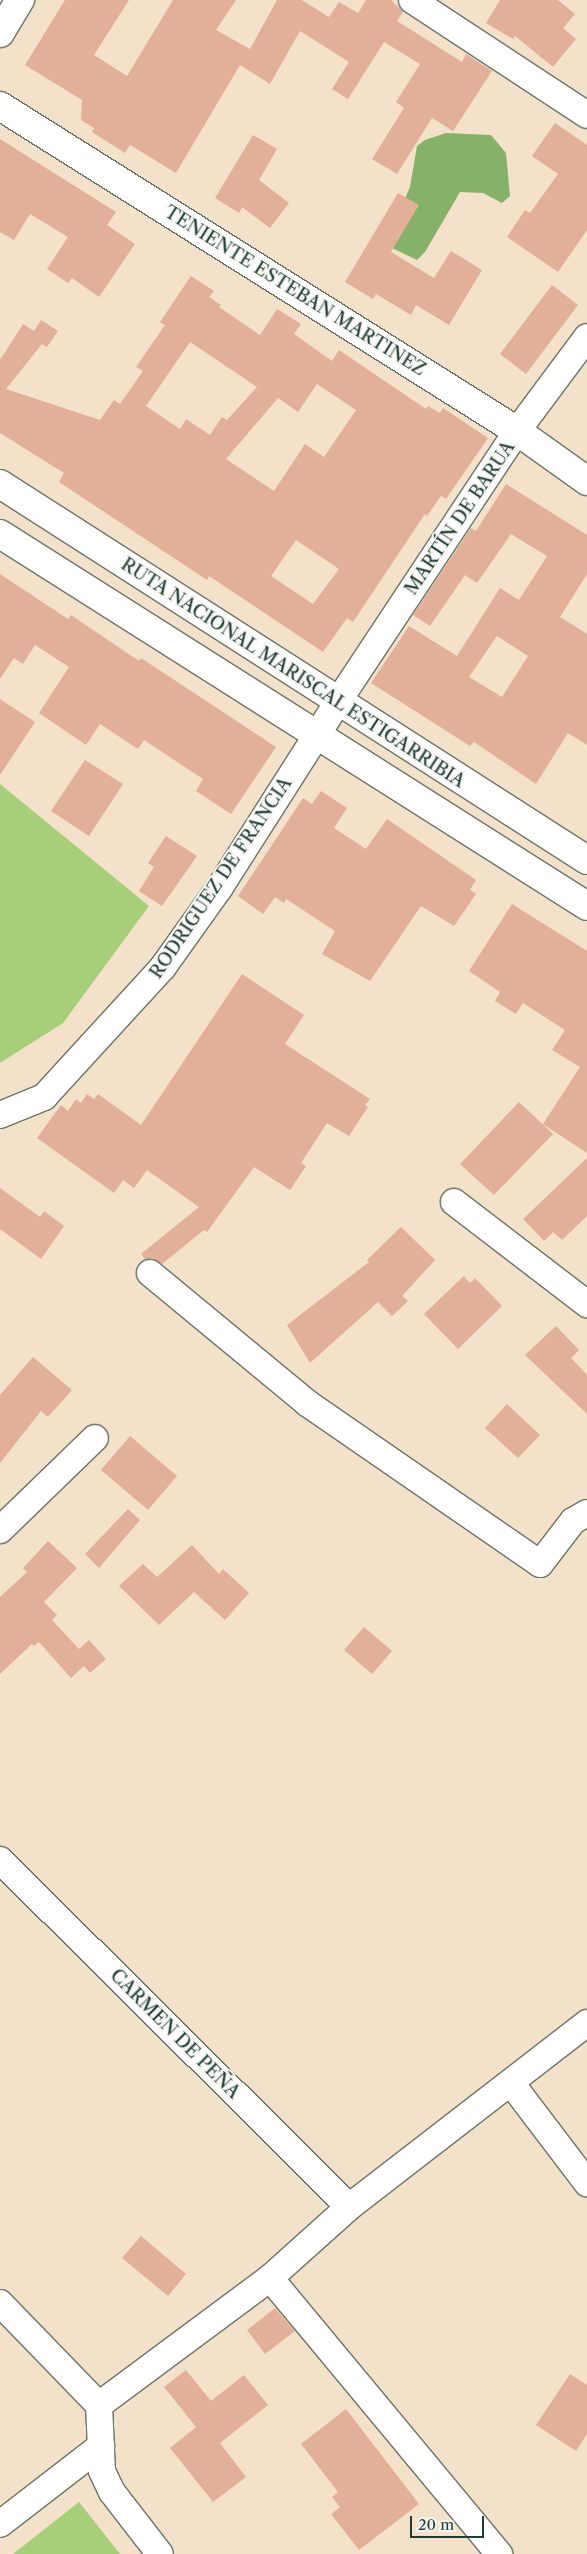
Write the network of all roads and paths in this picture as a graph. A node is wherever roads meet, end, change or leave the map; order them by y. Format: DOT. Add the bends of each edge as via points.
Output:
graph roads {
  1 [pos="20,0"];
  2 [pos="412,0"];
  3 [pos="0,33"];
  4 [pos="0,106"];
  5 [pos="587,115"];
  6 [pos="587,337"];
  7 [pos="517,431"];
  8 [pos="587,480"];
  9 [pos="0,484"];
  10 [pos="0,534"];
  11 [pos="337,702"];
  12 [pos="317,736"];
  13 [pos="587,860"];
  14 [pos="587,906"];
  15 [pos="0,1115"];
  16 [pos="454,1202"];
  17 [pos="150,1273"];
  18 [pos="587,1304"];
  19 [pos="95,1438"];
  20 [pos="587,1513"];
  21 [pos="0,1530"];
  22 [pos="0,1860"];
  23 [pos="587,2023"];
  24 [pos="511,2083"];
  25 [pos="587,2183"];
  26 [pos="350,2208"];
  27 [pos="270,2278"];
  28 [pos="0,2303"];
  29 [pos="99,2405"];
  30 [pos="101,2446"];
  31 [pos="0,2524"];
  32 [pos="160,2554"];
  33 [pos="499,2554"];
  1 -- 3 [label="main road"];
  2 -- 5 [label="street"];
  4 -- 7 [label="main road, TENIENTE ESTEBAN MARTINEZ"];
  6 -- 7 [label="street, MARTÍN DE BARUA"];
  7 -- 8 [label="main road, TENIENTE ESTEBAN MARTINEZ"];
  7 -- 11 [label="street, MARTÍN DE BARUA"];
  9 -- 11 [label="main road, RUTA NACIONAL MARISCAL ESTIGARRIBIA"];
  10 -- 12 [label="main road"];
  11 -- 12 [label="street, RODRIGUEZ DE FRANCIA"];
  11 -- 13 [label="main road, RUTA NACIONAL MARISCAL ESTIGARRIBIA"];
  12 -- 14 [label="main road"];
  12 -- 15 [label="street, RODRIGUEZ DE FRANCIA" via="220,887 163,967 44,1097"];
  16 -- 18 [label="street"];
  17 -- 20 [label="street" via="307,1403 540,1564 573,1521"];
  19 -- 21 [label="street"];
  22 -- 26 [label="street, CARMEN DE PEÑA"];
  23 -- 24 [label="street"];
  24 -- 25 [label="street"];
  24 -- 26 [label="street"];
  26 -- 27 [label="street"];
  27 -- 29 [label="street"];
  27 -- 33 [label="street"];
  28 -- 29 [label="street"];
  29 -- 30 [label="street"];
  30 -- 31 [label="street"];
  30 -- 32 [label="street" via="102,2471 112,2492"];
}
